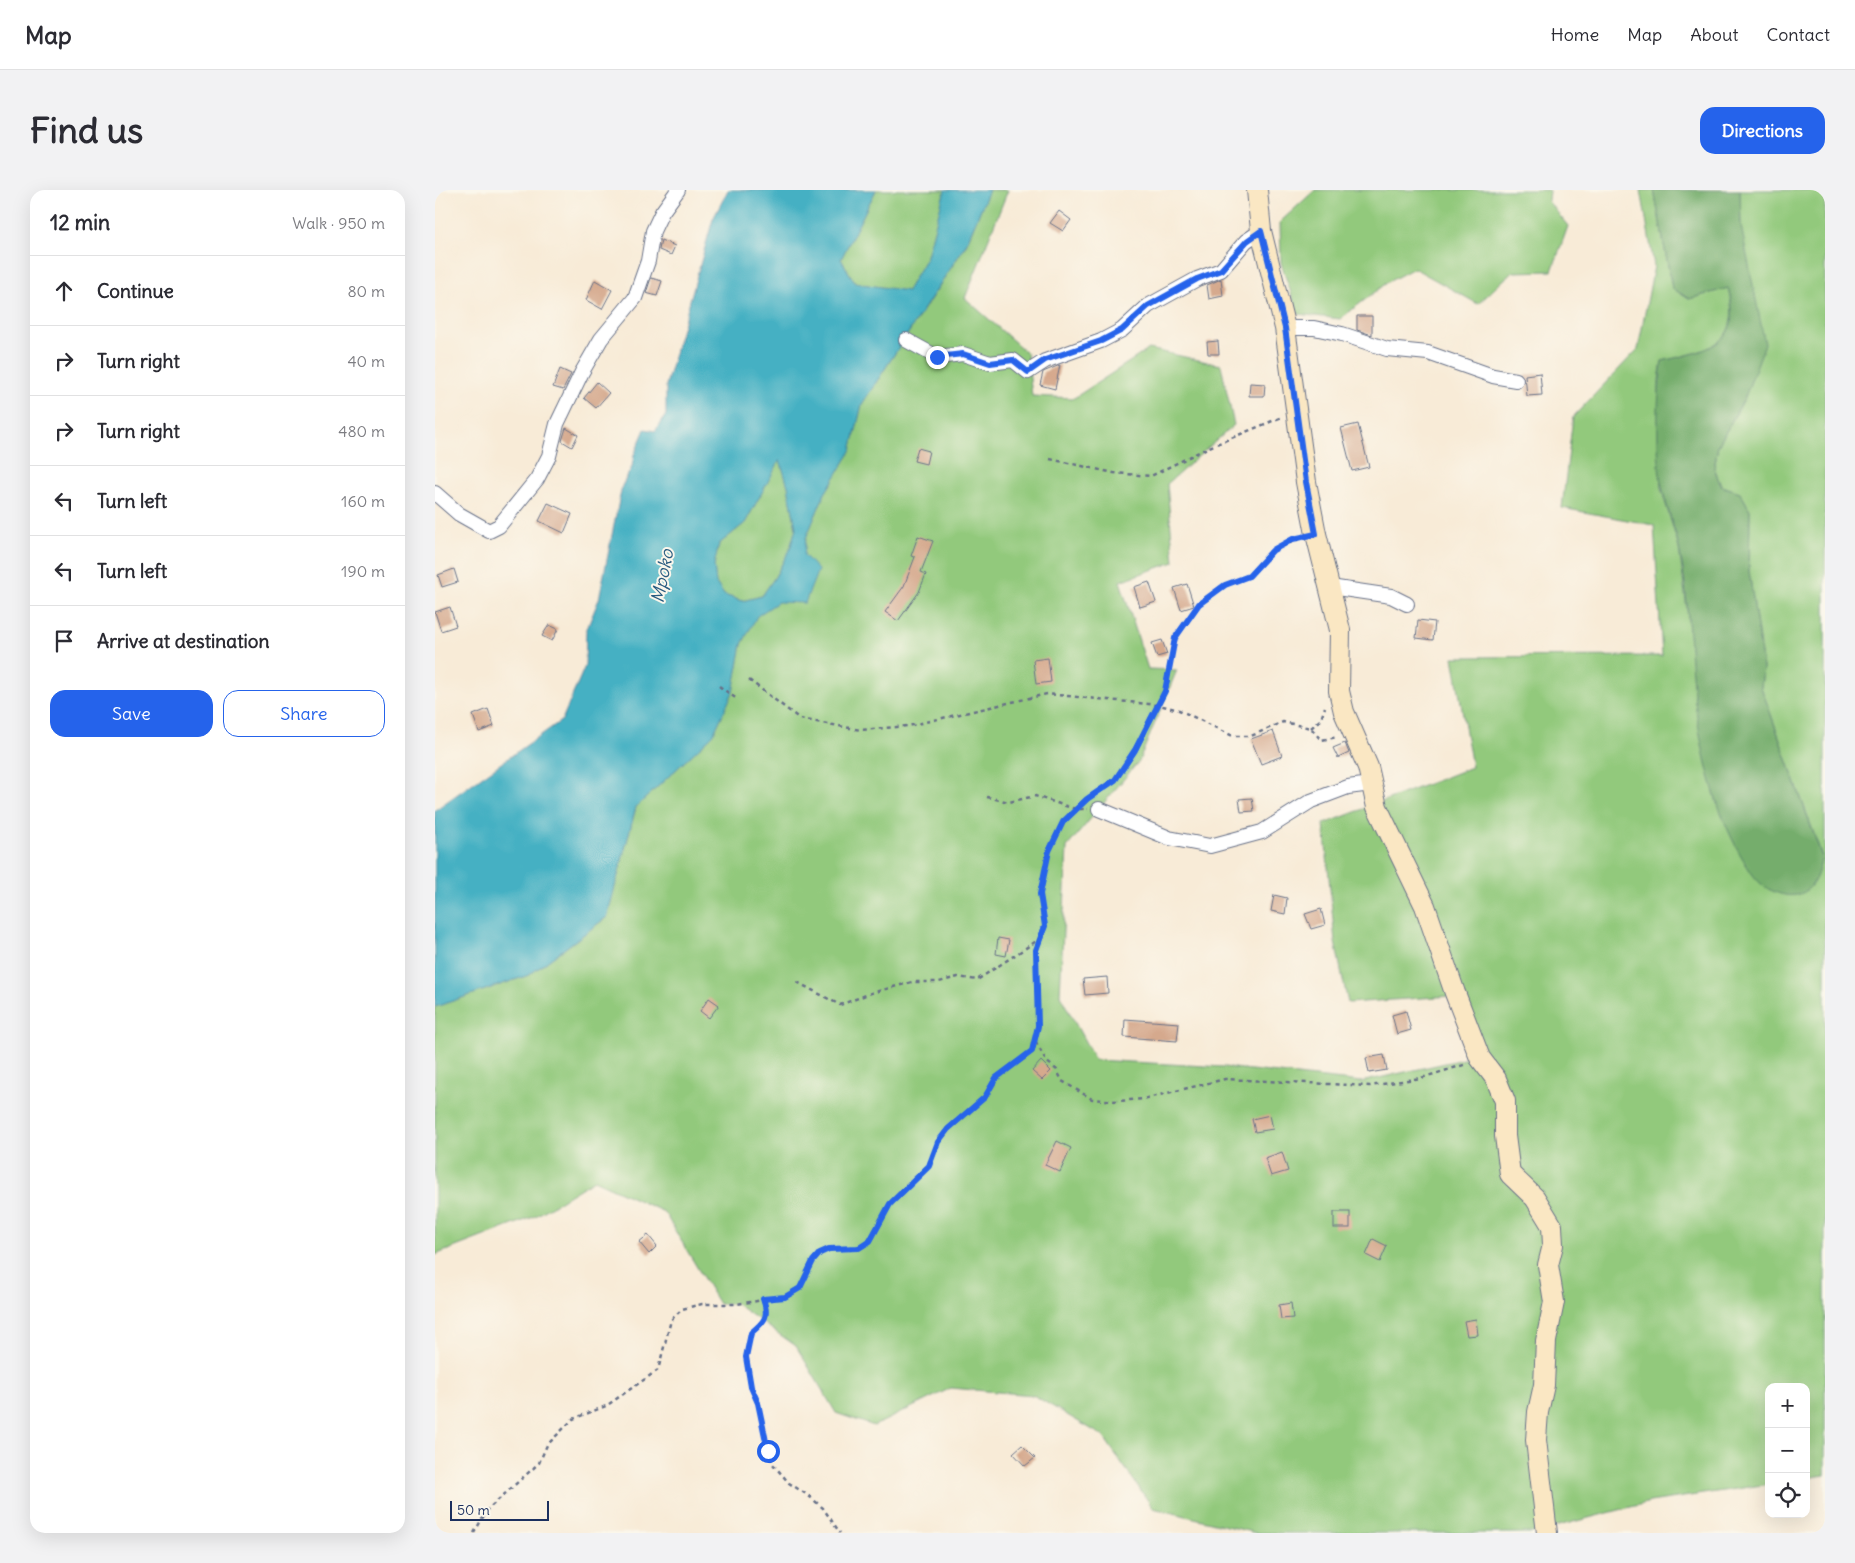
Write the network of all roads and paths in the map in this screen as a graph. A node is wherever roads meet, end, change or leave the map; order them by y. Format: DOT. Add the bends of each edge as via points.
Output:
graph roads {
  1 [pos="678,190"];
  2 [pos="1257,190"];
  3 [pos="1261,231"];
  4 [pos="1285,328"];
  5 [pos="907,340"];
  6 [pos="1516,380"];
  7 [pos="1297,411"];
  8 [pos="1050,459"];
  9 [pos="435,493"];
  10 [pos="1316,534"];
  11 [pos="1330,587"];
  12 [pos="1407,604"];
  13 [pos="749,680"];
  14 [pos="719,686"];
  15 [pos="738,700"];
  16 [pos="1159,705"];
  17 [pos="1353,729"];
  18 [pos="1371,784"];
  19 [pos="987,797"];
  20 [pos="1075,809"];
  21 [pos="1099,809"];
  22 [pos="1041,938"];
  23 [pos="797,982"];
  24 [pos="1036,1042"];
  25 [pos="1480,1058"];
  26 [pos="763,1299"];
  27 [pos="474,1533"];
  28 [pos="839,1533"];
  29 [pos="1547,1533"];
  1 -- 9 [label="street" via="653,231 646,268 635,298 601,338 557,424 549,456 537,479 513,511 499,526 489,531 459,514"];
  2 -- 3 [label="street"];
  3 -- 4 [label="street"];
  3 -- 5 [label="street" via="1247,241 1221,270 1197,279 1148,306 1122,330 1101,341 1045,360 1028,372 1013,360 990,363 963,354 937,357"];
  4 -- 6 [label="street" via="1314,328 1387,349 1428,353 1493,376"];
  4 -- 7 [label="street"];
  7 -- 8 [label="path" via="1207,448 1151,476 1113,473"];
  7 -- 10 [label="street"];
  10 -- 11 [label="street"];
  10 -- 16 [label="path" via="1293,539 1273,550 1249,576 1225,585 1199,604 1175,638 1165,691"];
  11 -- 12 [label="street" via="1391,596"];
  11 -- 17 [label="street" via="1340,630 1339,691 1344,712"];
  13 -- 16 [label="path" via="800,719 861,730 909,726 1047,694"];
  14 -- 15 [label="path"];
  16 -- 17 [label="path" via="1179,710 1233,736 1251,736 1283,722 1311,728 1321,740 1332,739"];
  16 -- 20 [label="path" via="1115,780"];
  17 -- 18 [label="street"];
  18 -- 21 [label="street" via="1348,787 1311,801 1262,832 1210,846 1169,838"];
  18 -- 25 [label="street" via="1377,807 1425,906"];
  19 -- 20 [label="path" via="1009,802 1035,796"];
  20 -- 21 [label="path"];
  20 -- 22 [label="path" via="1063,822 1049,851 1040,894 1045,926"];
  22 -- 23 [label="path" via="977,980 958,977 939,982 912,982 840,1005"];
  22 -- 24 [label="path" via="1036,950"];
  24 -- 25 [label="path" via="1062,1081 1092,1099 1118,1101 1143,1099 1225,1079 1370,1086 1421,1078"];
  24 -- 26 [label="path" via="1032,1051 996,1078 985,1097 948,1129 938,1142 929,1166 890,1204 870,1241 859,1248 829,1249 820,1253 800,1288 785,1297"];
  25 -- 29 [label="street" via="1497,1079 1505,1102 1510,1174 1535,1198 1552,1226 1553,1245 1548,1265 1554,1302 1546,1341 1544,1385 1535,1440"];
  26 -- 27 [label="path" via="736,1304 702,1304 682,1309 671,1320 657,1370 606,1406 573,1419 547,1445 539,1462 487,1510"];
  26 -- 28 [label="path" via="767,1316 765,1322 751,1333 746,1357 768,1451 772,1463 789,1482 823,1508"];
}
